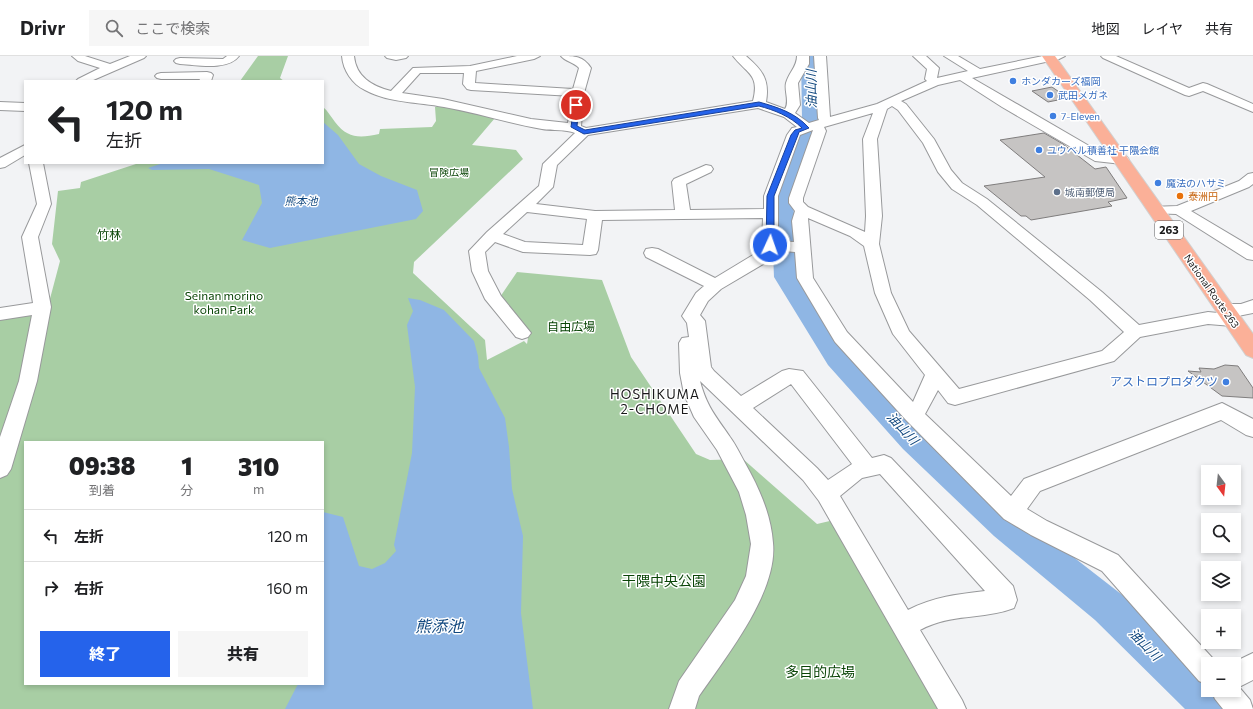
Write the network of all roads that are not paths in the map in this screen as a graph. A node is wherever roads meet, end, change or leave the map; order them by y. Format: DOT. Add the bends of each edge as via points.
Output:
graph roads {
  1 [pos="78,56"];
  2 [pos="140,56"];
  3 [pos="233,56"];
  4 [pos="348,56"];
  5 [pos="391,56"];
  6 [pos="402,56"];
  7 [pos="534,56"];
  8 [pos="567,56"];
  9 [pos="739,56"];
  10 [pos="803,56"];
  11 [pos="820,56"];
  12 [pos="919,56"];
  13 [pos="950,56"];
  14 [pos="1107,56"];
  15 [pos="1052,57"];
  16 [pos="182,59"];
  17 [pos="110,68"];
  18 [pos="470,69"];
  19 [pos="977,72"];
  20 [pos="961,76"];
  21 [pos="157,79"];
  22 [pos="84,80"];
  23 [pos="206,80"];
  24 [pos="934,82"];
  25 [pos="578,93"];
  26 [pos="393,96"];
  27 [pos="759,104"];
  28 [pos="887,104"];
  29 [pos="0,106"];
  30 [pos="24,107"];
  31 [pos="1253,108"];
  32 [pos="788,114"];
  33 [pos="817,126"];
  34 [pos="579,130"];
  35 [pos="24,150"];
  36 [pos="1122,160"];
  37 [pos="0,164"];
  38 [pos="36,164"];
  39 [pos="706,169"];
  40 [pos="1253,177"];
  41 [pos="524,208"];
  42 [pos="803,210"];
  43 [pos="1156,210"];
  44 [pos="1179,210"];
  45 [pos="772,213"];
  46 [pos="684,215"];
  47 [pos="595,216"];
  48 [pos="492,235"];
  49 [pos="871,244"];
  50 [pos="770,245"];
  51 [pos="802,248"];
  52 [pos="652,253"];
  53 [pos="1253,255"];
  54 [pos="715,285"];
  55 [pos="1253,306"];
  56 [pos="42,307"];
  57 [pos="0,314"];
  58 [pos="1229,315"];
  59 [pos="691,316"];
  60 [pos="1135,332"];
  61 [pos="522,333"];
  62 [pos="1253,350"];
  63 [pos="935,374"];
  64 [pos="740,406"];
  65 [pos="913,415"];
  66 [pos="1253,429"];
  67 [pos="867,468"];
  68 [pos="0,469"];
  69 [pos="827,494"];
  70 [pos="1012,512"];
  71 [pos="904,625"];
  72 [pos="1201,664"];
  73 [pos="1253,666"];
  74 [pos="1241,672"];
  75 [pos="1230,697"];
  76 [pos="682,709"];
  77 [pos="953,709"];
  78 [pos="1241,709"];
  1 -- 17 [label="street"];
  2 -- 17 [label="street"];
  3 -- 16 [label="street" via="223,62"];
  4 -- 26 [label="street" via="348,64 361,83"];
  5 -- 6 [label="street"];
  7 -- 18 [label="street"];
  8 -- 25 [label="street" via="580,62 585,68"];
  9 -- 27 [label="street" via="758,75 763,90"];
  10 -- 32 [label="street" via="803,64 793,77 791,91 794,105"];
  11 -- 33 [label="street" via="824,118"];
  12 -- 24 [label="street" via="933,68 931,79"];
  13 -- 19 [label="street"];
  14 -- 31 [label="street" via="1189,92 1203,87"];
  15 -- 19 [label="street"];
  15 -- 36 [label="highway, National Route 263 / 263"];
  16 -- 21 [label="street"];
  17 -- 22 [label="street"];
  18 -- 25 [label="street" via="471,86"];
  18 -- 26 [label="street" via="417,70"];
  19 -- 20 [label="street"];
  20 -- 24 [label="street"];
  20 -- 36 [label="street" via="1100,158"];
  21 -- 23 [label="street" via="207,75"];
  24 -- 28 [label="street"];
  25 -- 34 [label="street"];
  26 -- 34 [label="street" via="452,104 499,116"];
  27 -- 32 [label="street"];
  27 -- 34 [label="street"];
  28 -- 33 [label="street"];
  28 -- 49 [label="street" via="870,139 874,216"];
  28 -- 60 [label="street" via="902,106 957,186 982,202 1096,296"];
  29 -- 30 [label="street"];
  32 -- 33 [label="street" via="799,121"];
  33 -- 42 [label="street" via="820,131 796,198 796,203"];
  33 -- 45 [label="street" via="797,131 794,135 771,196"];
  34 -- 41 [label="street" via="550,164 546,187"];
  35 -- 37 [label="street"];
  36 -- 43 [label="highway, National Route 263 / 263"];
  38 -- 56 [label="street" via="44,204 30,237"];
  39 -- 46 [label="street" via="679,182"];
  40 -- 44 [label="street" via="1244,184"];
  41 -- 47 [label="street"];
  41 -- 48 [label="street"];
  42 -- 49 [label="street" via="855,233"];
  42 -- 51 [label="street" via="800,221"];
  43 -- 44 [label="street"];
  43 -- 58 [label="highway, National Route 263 / 263"];
  44 -- 53 [label="street"];
  45 -- 46 [label="street"];
  45 -- 50 [label="street"];
  46 -- 47 [label="street"];
  47 -- 48 [label="street" via="590,250 523,247"];
  48 -- 61 [label="street" via="477,252 480,271 494,299"];
  49 -- 63 [label="street" via="883,293 902,334"];
  50 -- 51 [label="street"];
  50 -- 54 [label="street" via="759,259"];
  51 -- 65 [label="street" via="805,278 841,337"];
  52 -- 54 [label="street"];
  54 -- 59 [label="street" via="702,297"];
  55 -- 58 [label="street"];
  56 -- 57 [label="street"];
  56 -- 68 [label="street" via="28,381"];
  58 -- 60 [label="street"];
  58 -- 62 [label="highway, National Route 263 / 263"];
  59 -- 64 [label="street" via="696,321 702,368 707,376"];
  59 -- 76 [label="street" via="687,337 689,373 694,394 701,412 724,444 749,491 757,515 762,544 758,576 744,608 688,690"];
  60 -- 63 [label="street" via="1108,356 955,398"];
  63 -- 65 [label="street" via="921,406"];
  64 -- 67 [label="street" via="789,376 796,376"];
  64 -- 69 [label="street"];
  65 -- 70 [label="street"];
  66 -- 70 [label="street" via="1222,411 1032,485"];
  67 -- 69 [label="street" via="856,471"];
  67 -- 71 [label="street" via="884,464 1004,594 1005,600 948,607 930,612"];
  69 -- 71 [label="street"];
  70 -- 72 [label="street" via="1110,563"];
  71 -- 77 [label="street"];
  73 -- 74 [label="street"];
  75 -- 78 [label="street"];
}
